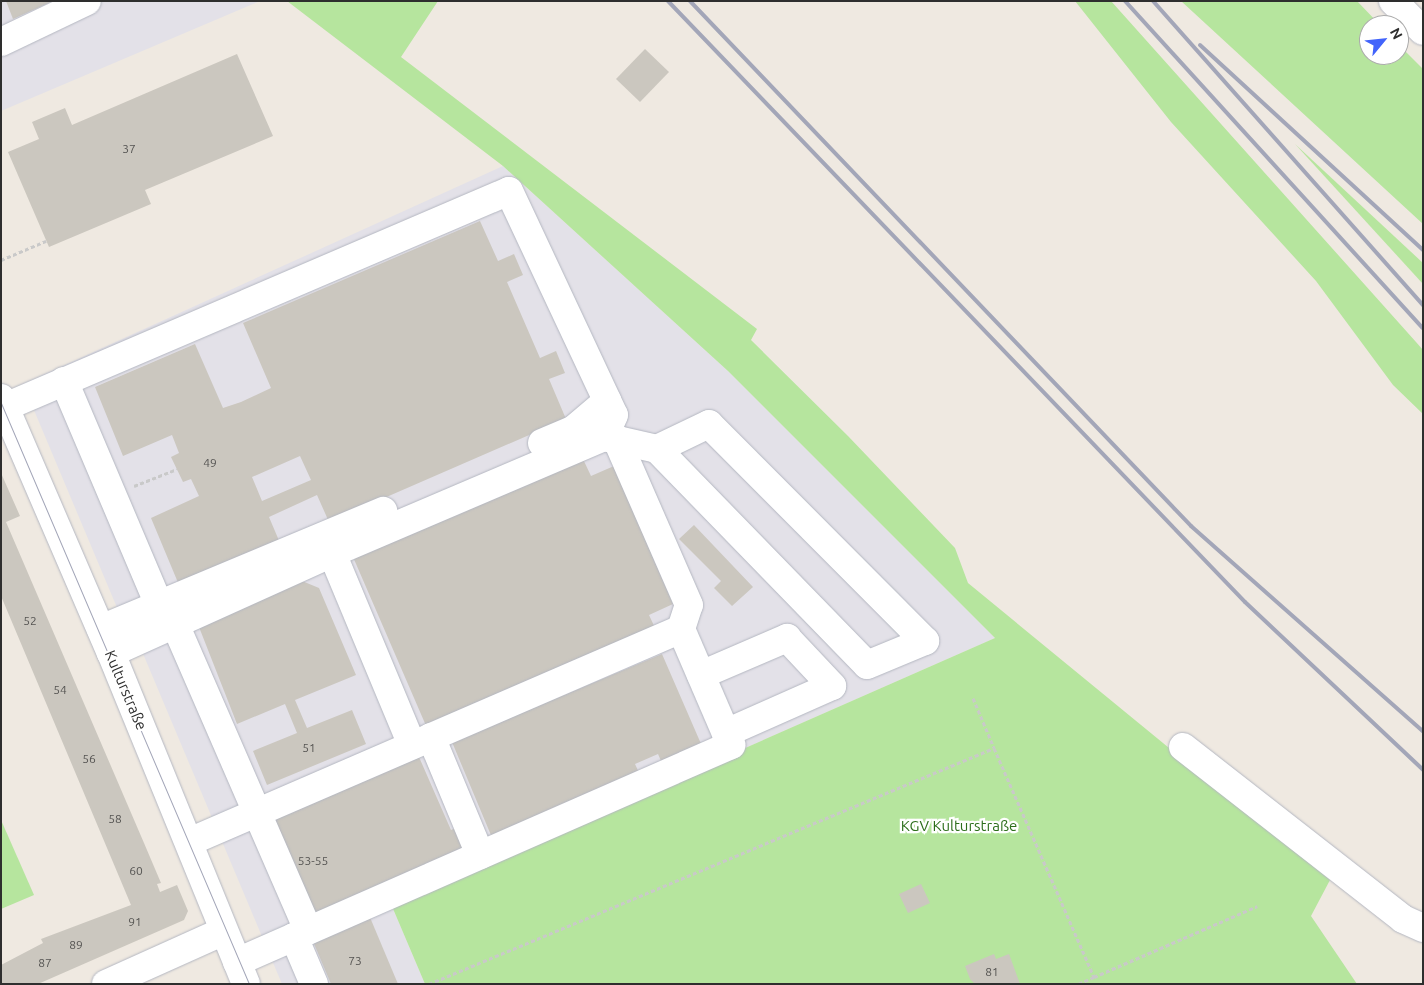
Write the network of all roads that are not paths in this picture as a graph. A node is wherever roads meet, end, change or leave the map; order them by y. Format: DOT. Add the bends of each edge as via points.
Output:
graph roads {
  1 [pos="87,1"];
  2 [pos="1394,1"];
  3 [pos="1423,31"];
  4 [pos="1,42"];
  5 [pos="64,381"];
  6 [pos="3,402"];
  7 [pos="607,402"];
  8 [pos="610,438"];
  9 [pos="10,443"];
  10 [pos="657,449"];
  11 [pos="332,553"];
  12 [pos="167,614"];
  13 [pos="820,617"];
  14 [pos="100,629"];
  15 [pos="681,629"];
  16 [pos="786,638"];
  17 [pos="111,653"];
  18 [pos="701,675"];
  19 [pos="726,733"];
  20 [pos="422,741"];
  21 [pos="1183,747"];
  22 [pos="259,811"];
  23 [pos="189,842"];
  24 [pos="480,855"];
  25 [pos="1423,928"];
  26 [pos="224,931"];
  27 [pos="301,933"];
  28 [pos="242,973"];
  29 [pos="106,984"];
  30 [pos="314,984"];
  1 -- 4 [label="street"];
  2 -- 3 [label="street"];
  5 -- 6 [label="street"];
  5 -- 7 [label="street" via="510,191"];
  5 -- 12 [label="street"];
  6 -- 9 [label="street, Kulturstraße"];
  7 -- 8 [label="street" via="614,415"];
  7 -- 12 [label="street" via="573,430"];
  8 -- 10 [label="street"];
  8 -- 11 [label="street"];
  8 -- 15 [label="street" via="690,605"];
  9 -- 14 [label="street, Kulturstraße"];
  10 -- 13 [label="street"];
  10 -- 13 [label="street" via="710,424 925,641 867,665"];
  11 -- 12 [label="street"];
  11 -- 20 [label="street"];
  12 -- 14 [label="street"];
  12 -- 17 [label="street"];
  12 -- 22 [label="street"];
  13 -- 16 [label="street" via="798,637"];
  14 -- 17 [label="street, Kulturstraße"];
  15 -- 18 [label="street"];
  15 -- 20 [label="street"];
  16 -- 18 [label="street"];
  16 -- 19 [label="street" via="832,686"];
  17 -- 23 [label="street, Kulturstraße"];
  18 -- 19 [label="street"];
  19 -- 24 [label="street" via="731,745"];
  20 -- 22 [label="street"];
  20 -- 24 [label="street"];
  21 -- 25 [label="street" via="1403,919"];
  22 -- 23 [label="street"];
  22 -- 27 [label="street"];
  23 -- 26 [label="street, Kulturstraße"];
  24 -- 27 [label="street"];
  26 -- 28 [label="street, Kulturstraße"];
  26 -- 29 [label="street"];
  27 -- 28 [label="street"];
  27 -- 30 [label="street"];
}
